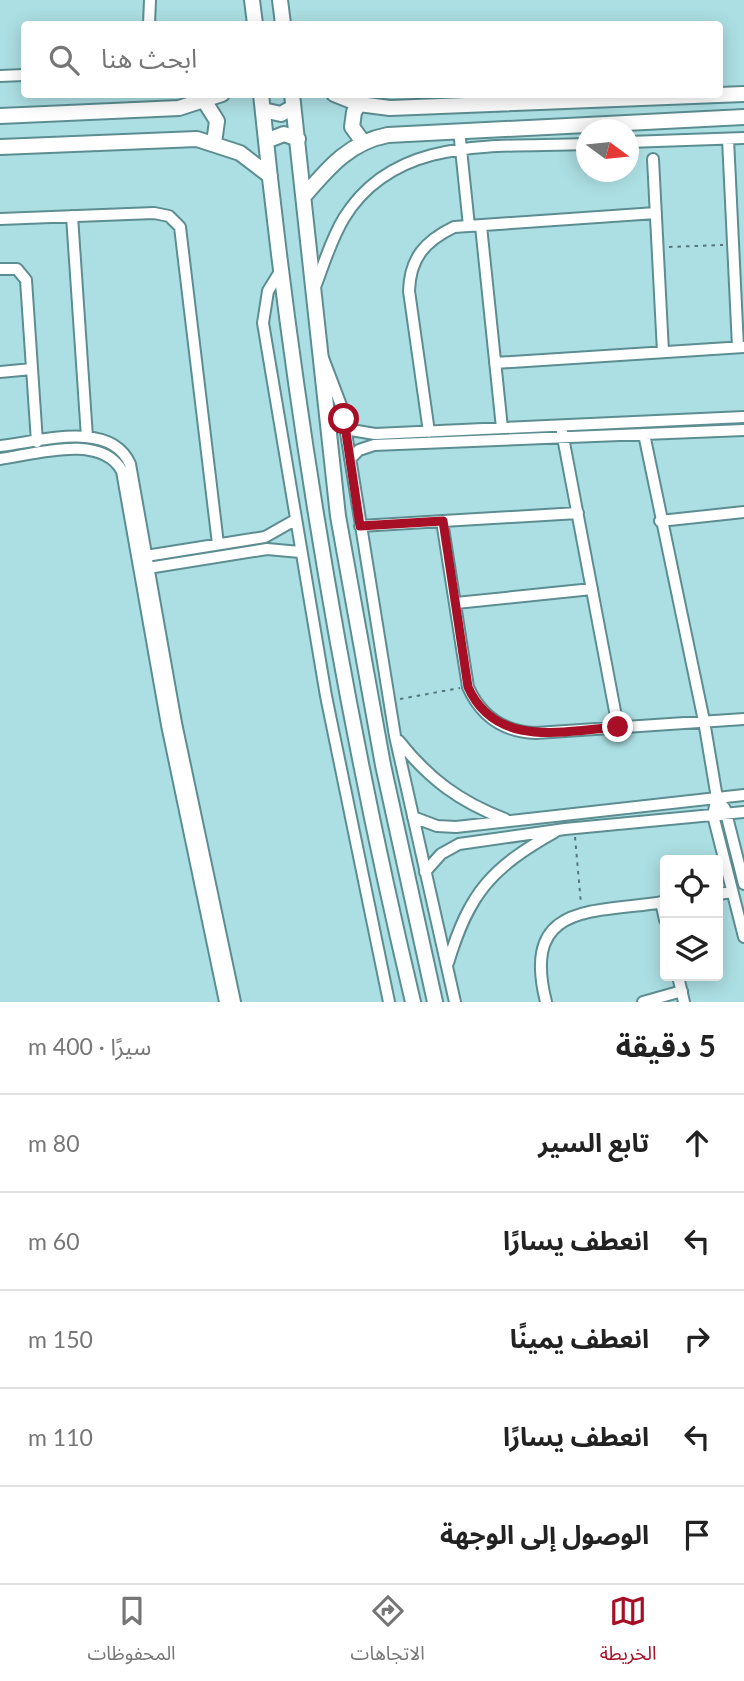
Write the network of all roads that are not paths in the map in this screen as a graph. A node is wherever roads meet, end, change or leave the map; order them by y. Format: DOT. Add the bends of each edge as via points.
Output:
graph roads {
  1 [pos="150,0"];
  2 [pos="253,0"];
  3 [pos="280,0"];
  4 [pos="149,21"];
  5 [pos="255,21"];
  6 [pos="283,21"];
  7 [pos="21,75"];
  8 [pos="0,76"];
  9 [pos="744,93"];
  10 [pos="723,94"];
  11 [pos="214,98"];
  12 [pos="262,98"];
  13 [pos="344,98"];
  14 [pos="626,98"];
  15 [pos="293,101"];
  16 [pos="205,102"];
  17 [pos="359,104"];
  18 [pos="263,110"];
  19 [pos="0,116"];
  20 [pos="744,117"];
  21 [pos="459,130"];
  22 [pos="728,138"];
  23 [pos="744,138"];
  24 [pos="298,139"];
  25 [pos="266,141"];
  26 [pos="363,142"];
  27 [pos="639,142"];
  28 [pos="214,143"];
  29 [pos="576,144"];
  30 [pos="0,147"];
  31 [pos="461,149"];
  32 [pos="653,159"];
  33 [pos="270,176"];
  34 [pos="305,195"];
  35 [pos="656,213"];
  36 [pos="72,216"];
  37 [pos="0,219"];
  38 [pos="475,226"];
  39 [pos="0,269"];
  40 [pos="281,270"];
  41 [pos="315,287"];
  42 [pos="741,347"];
  43 [pos="663,352"];
  44 [pos="321,354"];
  45 [pos="495,363"];
  46 [pos="32,369"];
  47 [pos="0,372"];
  48 [pos="744,417"];
  49 [pos="502,428"];
  50 [pos="345,429"];
  51 [pos="744,430"];
  52 [pos="562,431"];
  53 [pos="429,432"];
  54 [pos="644,434"];
  55 [pos="87,437"];
  56 [pos="37,442"];
  57 [pos="0,446"];
  58 [pos="0,458"];
  59 [pos="350,459"];
  60 [pos="744,512"];
  61 [pos="578,513"];
  62 [pos="295,520"];
  63 [pos="443,521"];
  64 [pos="660,521"];
  65 [pos="360,526"];
  66 [pos="271,535"];
  67 [pos="218,544"];
  68 [pos="239,547"];
  69 [pos="274,548"];
  70 [pos="300,551"];
  71 [pos="143,553"];
  72 [pos="148,568"];
  73 [pos="592,589"];
  74 [pos="456,603"];
  75 [pos="744,719"];
  76 [pos="704,721"];
  77 [pos="618,727"];
  78 [pos="396,736"];
  79 [pos="744,796"];
  80 [pos="717,798"];
  81 [pos="744,812"];
  82 [pos="726,814"];
  83 [pos="713,815"];
  84 [pos="413,817"];
  85 [pos="508,820"];
  86 [pos="559,830"];
  87 [pos="425,872"];
  88 [pos="744,884"];
  89 [pos="732,892"];
  90 [pos="723,893"];
  91 [pos="206,895"];
  92 [pos="660,902"];
  93 [pos="744,937"];
  94 [pos="447,966"];
  95 [pos="683,997"];
  96 [pos="225,1002"];
  97 [pos="235,1002"];
  98 [pos="389,1002"];
  99 [pos="413,1002"];
  100 [pos="435,1002"];
  101 [pos="455,1002"];
  102 [pos="546,1002"];
  103 [pos="643,1002"];
  1 -- 4 [label="street"];
  2 -- 5 [label="street"];
  3 -- 6 [label="street"];
  7 -- 8 [label="street"];
  9 -- 10 [label="street"];
  11 -- 16 [label="street"];
  12 -- 18 [label="street"];
  13 -- 17 [label="street"];
  14 -- 17 [label="street" via="390,108"];
  15 -- 18 [label="street" via="281,114"];
  15 -- 24 [label="street"];
  16 -- 19 [label="street" via="179,108"];
  16 -- 28 [label="street" via="217,121"];
  17 -- 26 [label="street" via="352,127"];
  18 -- 25 [label="street"];
  20 -- 21 [label="street"];
  21 -- 26 [label="street" via="388,135"];
  21 -- 31 [label="street"];
  22 -- 23 [label="street"];
  22 -- 27 [label="street"];
  22 -- 42 [label="street"];
  24 -- 25 [label="street" via="284,134"];
  24 -- 34 [label="street"];
  25 -- 33 [label="street"];
  26 -- 34 [label="street" via="334,161"];
  28 -- 30 [label="street" via="180,139"];
  28 -- 33 [label="street" via="240,153"];
  29 -- 31 [label="street"];
  31 -- 38 [label="street"];
  31 -- 41 [label="street" via="407,160 365,190 341,222"];
  32 -- 35 [label="street"];
  33 -- 40 [label="street"];
  34 -- 41 [label="street"];
  35 -- 38 [label="street"];
  35 -- 43 [label="street"];
  36 -- 37 [label="street"];
  36 -- 55 [label="street"];
  36 -- 67 [label="street" via="154,213 169,216 180,228"];
  38 -- 45 [label="street"];
  38 -- 53 [label="street" via="454,228 434,237 418,253 409,274"];
  39 -- 46 [label="street" via="17,270 26,280"];
  40 -- 62 [label="street" via="268,291 263,323"];
  40 -- 99 [label="street" via="340,658"];
  41 -- 44 [label="street"];
  42 -- 43 [label="street"];
  43 -- 45 [label="street"];
  44 -- 50 [label="street" via="336,385"];
  44 -- 100 [label="street" via="344,552 395,824"];
  45 -- 49 [label="street"];
  46 -- 47 [label="street"];
  46 -- 56 [label="street"];
  48 -- 52 [label="street"];
  49 -- 52 [label="street"];
  49 -- 53 [label="street"];
  50 -- 53 [label="street" via="367,434"];
  50 -- 59 [label="street"];
  51 -- 54 [label="street"];
  52 -- 54 [label="street"];
  52 -- 59 [label="street" via="374,445"];
  52 -- 61 [label="street"];
  54 -- 64 [label="street"];
  55 -- 56 [label="street"];
  55 -- 71 [label="street" via="107,440 127,458"];
  56 -- 57 [label="street"];
  58 -- 71 [label="street" via="85,448 109,455 124,477"];
  59 -- 65 [label="street"];
  60 -- 64 [label="street"];
  61 -- 63 [label="street"];
  61 -- 73 [label="street"];
  62 -- 66 [label="street"];
  62 -- 70 [label="street"];
  63 -- 65 [label="street"];
  63 -- 74 [label="street"];
  64 -- 76 [label="street"];
  65 -- 78 [label="street"];
  66 -- 68 [label="street"];
  66 -- 69 [label="street"];
  67 -- 68 [label="street"];
  67 -- 71 [label="street"];
  68 -- 69 [label="street"];
  68 -- 72 [label="street"];
  69 -- 70 [label="street"];
  70 -- 98 [label="street"];
  71 -- 72 [label="street"];
  71 -- 91 [label="street"];
  72 -- 91 [label="street"];
  73 -- 74 [label="street"];
  73 -- 77 [label="street"];
  74 -- 77 [label="street" via="468,687 486,714 514,731"];
  75 -- 76 [label="street"];
  76 -- 77 [label="street"];
  76 -- 80 [label="street"];
  78 -- 84 [label="street"];
  78 -- 85 [label="street" via="444,789"];
  79 -- 80 [label="street"];
  80 -- 82 [label="street"];
  80 -- 83 [label="street"];
  80 -- 85 [label="street"];
  81 -- 82 [label="street"];
  82 -- 83 [label="street"];
  82 -- 88 [label="street"];
  83 -- 86 [label="street"];
  83 -- 89 [label="street"];
  84 -- 85 [label="street" via="447,827"];
  84 -- 87 [label="street"];
  86 -- 87 [label="street" via="459,844 441,853"];
  86 -- 94 [label="street" via="511,858 486,881 462,919"];
  87 -- 94 [label="street"];
  89 -- 90 [label="street"];
  89 -- 93 [label="street"];
  91 -- 96 [label="street"];
  91 -- 97 [label="street"];
  92 -- 102 [label="street" via="567,917 553,928 539,959"];
  94 -- 101 [label="street"];
  95 -- 103 [label="street"];
}
